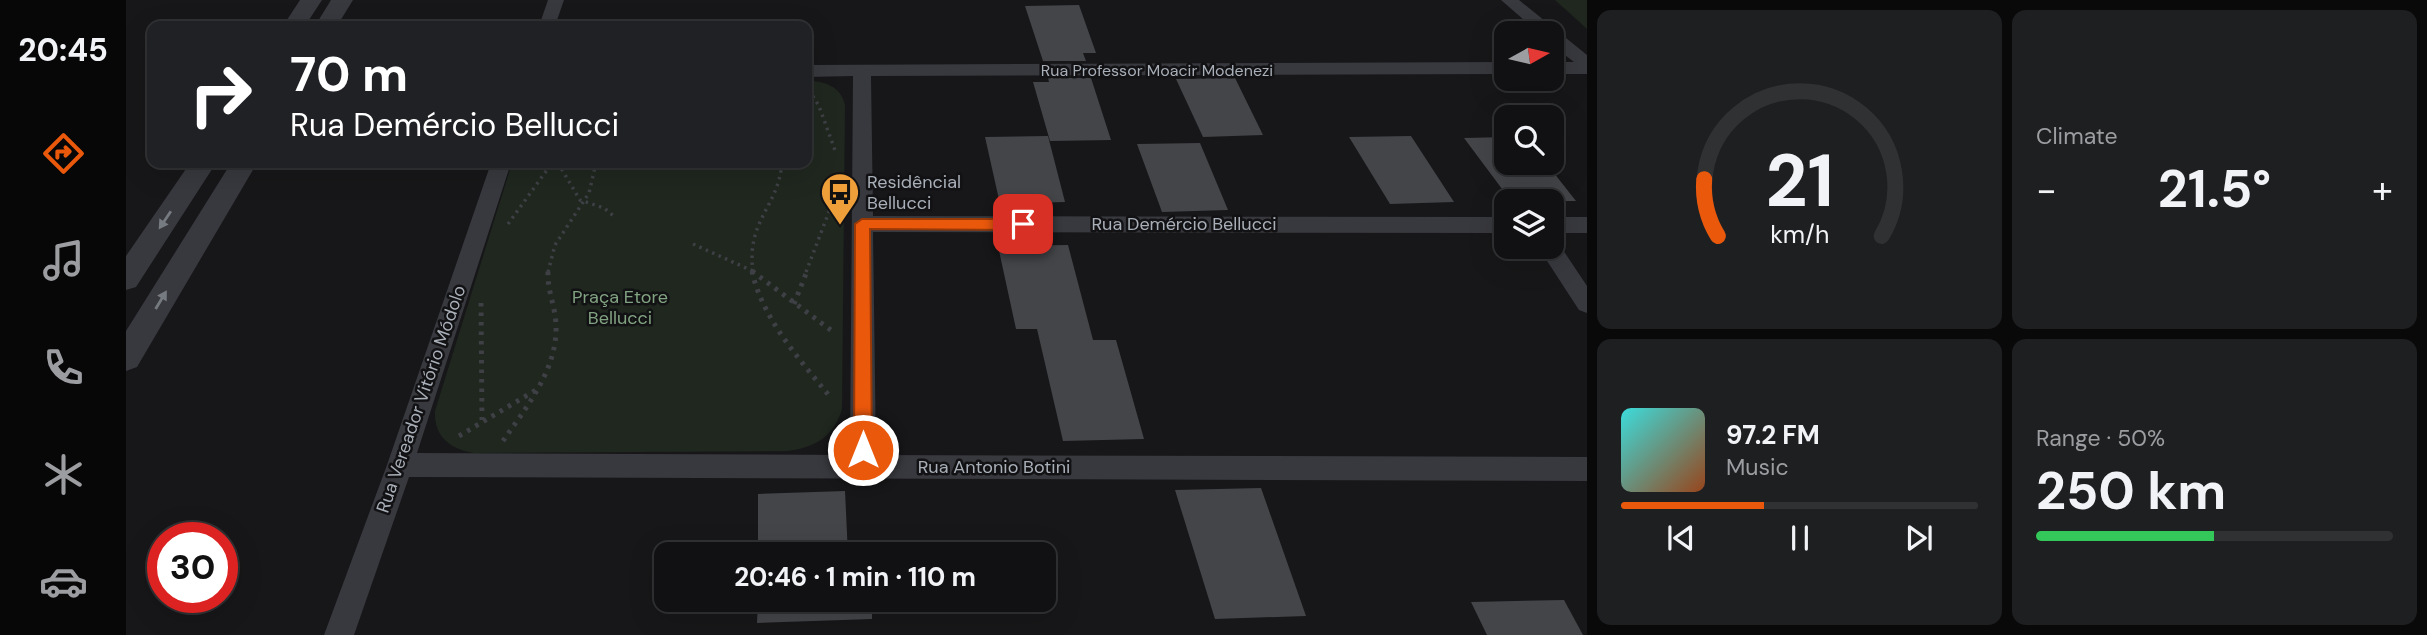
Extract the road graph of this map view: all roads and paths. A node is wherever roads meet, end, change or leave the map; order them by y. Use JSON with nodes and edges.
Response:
{"nodes":[{"id":1,"x":311,"y":0,"type":"edge"},
{"id":2,"x":342,"y":0,"type":"edge"},
{"id":3,"x":556,"y":0,"type":"edge"},
{"id":4,"x":1509,"y":0,"type":"edge"},
{"id":5,"x":297,"y":21,"type":"edge"},
{"id":6,"x":329,"y":21,"type":"edge"},
{"id":7,"x":549,"y":21,"type":"edge"},
{"id":8,"x":1535,"y":21,"type":"edge"},
{"id":9,"x":1564,"y":46,"type":"edge"},
{"id":10,"x":1587,"y":66,"type":"edge"},
{"id":11,"x":1564,"y":67,"type":"edge"},
{"id":12,"x":1494,"y":68,"type":"edge"},
{"id":13,"x":812,"y":71,"type":"edge"},
{"id":14,"x":862,"y":71,"type":"junction"},
{"id":15,"x":812,"y":94,"type":"edge"},
{"id":16,"x":835,"y":152,"type":"dead end"},
{"id":17,"x":200,"y":168,"type":"edge"},
{"id":18,"x":241,"y":168,"type":"edge"},
{"id":19,"x":499,"y":168,"type":"edge"},
{"id":20,"x":548,"y":168,"type":"edge"},
{"id":21,"x":561,"y":168,"type":"edge"},
{"id":22,"x":596,"y":168,"type":"edge"},
{"id":23,"x":781,"y":168,"type":"edge"},
{"id":24,"x":835,"y":196,"type":"dead end"},
{"id":25,"x":586,"y":204,"type":"junction"},
{"id":26,"x":615,"y":217,"type":"dead end"},
{"id":27,"x":862,"y":224,"type":"junction"},
{"id":28,"x":1494,"y":225,"type":"edge"},
{"id":29,"x":1564,"y":225,"type":"edge"},
{"id":30,"x":1587,"y":225,"type":"edge"},
{"id":31,"x":500,"y":232,"type":"dead end"},
{"id":32,"x":693,"y":244,"type":"dead end"},
{"id":33,"x":1557,"y":259,"type":"edge"},
{"id":34,"x":749,"y":268,"type":"junction"},
{"id":35,"x":126,"y":279,"type":"edge"},
{"id":36,"x":481,"y":295,"type":"dead end"},
{"id":37,"x":794,"y":304,"type":"junction"},
{"id":38,"x":1587,"y":304,"type":"edge"},
{"id":39,"x":832,"y":331,"type":"dead end"},
{"id":40,"x":126,"y":358,"type":"edge"},
{"id":41,"x":537,"y":390,"type":"junction"},
{"id":42,"x":831,"y":398,"type":"dead end"},
{"id":43,"x":482,"y":420,"type":"junction"},
{"id":44,"x":459,"y":436,"type":"dead end"},
{"id":45,"x":503,"y":442,"type":"dead end"},
{"id":46,"x":400,"y":465,"type":"junction"},
{"id":47,"x":863,"y":466,"type":"junction"},
{"id":48,"x":1587,"y":470,"type":"edge"},
{"id":49,"x":339,"y":635,"type":"edge"}],
"edges":[{"from":1,"to":5,"type":"street"},
{"from":2,"to":6,"type":"street"},
{"from":3,"to":7,"type":"street"},
{"from":4,"to":8,"type":"street"},
{"from":9,"to":10,"type":"street"},
{"from":10,"to":11,"type":"street"},
{"from":12,"to":14,"type":"street","name":"Rua Professor Moacir Modenezi"},
{"from":13,"to":14,"type":"street","name":"Rua Professor Moacir Modenezi"},
{"from":14,"to":27,"type":"street"},
{"from":15,"to":16,"type":"path"},
{"from":17,"to":35,"type":"street","one_way":true},
{"from":40,"to":18,"type":"street","one_way":true},
{"from":19,"to":46,"type":"street","name":"Rua Vereador Vitório Módolo"},
{"from":20,"to":31,"type":"path"},
{"from":21,"to":25,"type":"path"},
{"from":22,"to":25,"type":"path"},
{"from":23,"to":34,"type":"path"},
{"from":24,"to":37,"type":"path"},
{"from":25,"to":26,"type":"path"},
{"from":25,"to":41,"type":"path"},
{"from":27,"to":28,"type":"street","name":"Rua Demércio Bellucci"},
{"from":27,"to":47,"type":"street"},
{"from":29,"to":30,"type":"street"},
{"from":32,"to":34,"type":"path"},
{"from":33,"to":38,"type":"street"},
{"from":34,"to":37,"type":"path"},
{"from":34,"to":42,"type":"path"},
{"from":36,"to":43,"type":"path"},
{"from":37,"to":39,"type":"path"},
{"from":41,"to":43,"type":"path"},
{"from":41,"to":45,"type":"path"},
{"from":43,"to":44,"type":"path"},
{"from":46,"to":47,"type":"street","name":"Rua Antonio Botini"},
{"from":46,"to":49,"type":"street","name":"Rua Vereador Vitório Módolo"},
{"from":47,"to":48,"type":"street","name":"Rua Antonio Botini"}]}
